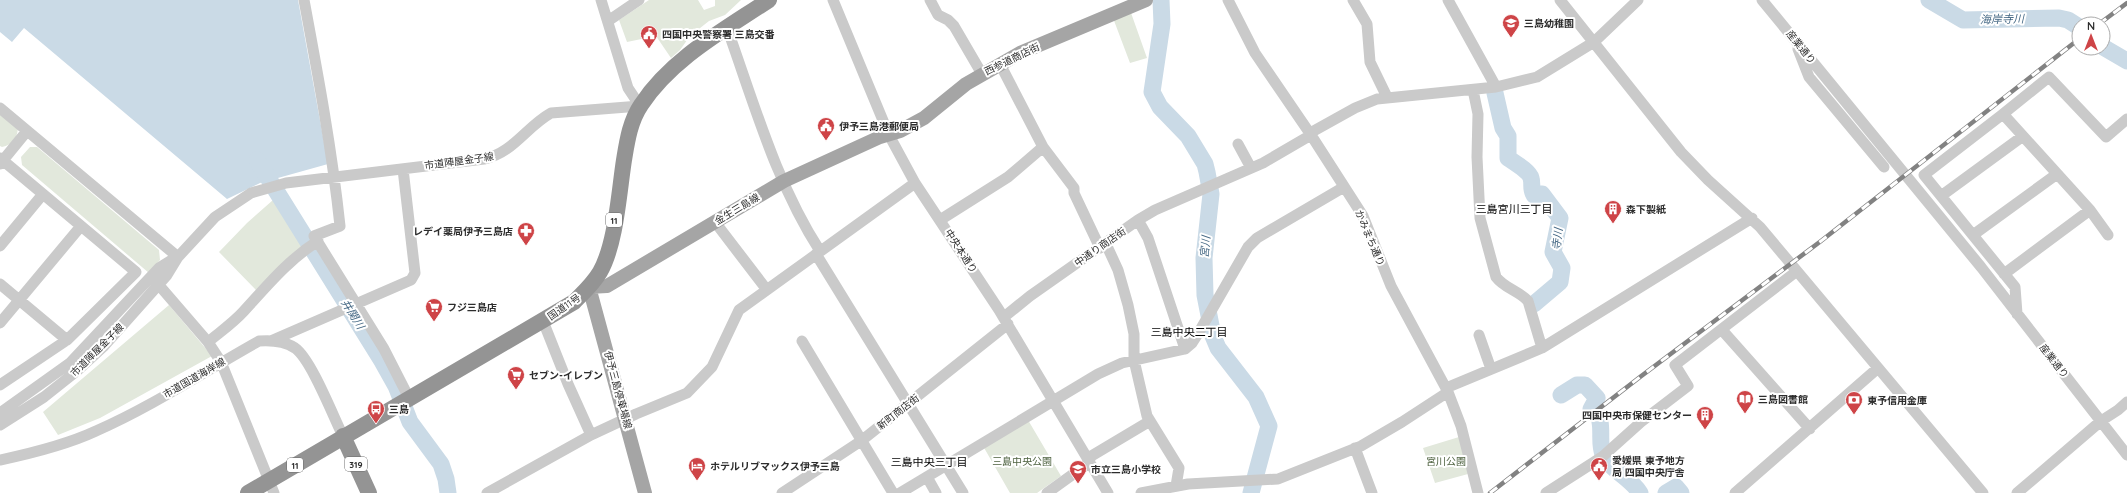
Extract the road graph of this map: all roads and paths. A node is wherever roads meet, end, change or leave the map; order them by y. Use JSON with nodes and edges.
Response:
{"nodes":[{"id":1,"x":304,"y":0,"type":"edge"},
{"id":2,"x":601,"y":0,"type":"edge"},
{"id":3,"x":639,"y":0,"type":"edge"},
{"id":4,"x":769,"y":0,"type":"edge"},
{"id":5,"x":833,"y":0,"type":"edge"},
{"id":6,"x":930,"y":0,"type":"edge"},
{"id":7,"x":1146,"y":0,"type":"edge"},
{"id":8,"x":1228,"y":0,"type":"edge"},
{"id":9,"x":1353,"y":0,"type":"edge"},
{"id":10,"x":1448,"y":0,"type":"edge"},
{"id":11,"x":1560,"y":0,"type":"edge"},
{"id":12,"x":1638,"y":0,"type":"edge"},
{"id":13,"x":1762,"y":0,"type":"edge"},
{"id":14,"x":608,"y":21,"type":"junction"},
{"id":15,"x":727,"y":28,"type":"junction"},
{"id":16,"x":1793,"y":38,"type":"junction"},
{"id":17,"x":1594,"y":42,"type":"junction"},
{"id":18,"x":1000,"y":64,"type":"junction"},
{"id":19,"x":982,"y":74,"type":"junction"},
{"id":20,"x":1496,"y":87,"type":"junction"},
{"id":21,"x":1473,"y":90,"type":"junction"},
{"id":22,"x":1387,"y":97,"type":"junction"},
{"id":23,"x":640,"y":106,"type":"junction"},
{"id":24,"x":0,"y":108,"type":"edge"},
{"id":25,"x":2003,"y":114,"type":"junction"},
{"id":26,"x":2127,"y":119,"type":"edge"},
{"id":27,"x":27,"y":131,"type":"junction"},
{"id":28,"x":1311,"y":134,"type":"junction"},
{"id":29,"x":889,"y":135,"type":"junction"},
{"id":30,"x":2023,"y":136,"type":"junction"},
{"id":31,"x":1238,"y":144,"type":"dead end"},
{"id":32,"x":1043,"y":147,"type":"junction"},
{"id":33,"x":1,"y":161,"type":"edge"},
{"id":34,"x":1884,"y":167,"type":"dead end"},
{"id":35,"x":1251,"y":168,"type":"junction"},
{"id":36,"x":403,"y":169,"type":"junction"},
{"id":37,"x":2057,"y":174,"type":"junction"},
{"id":38,"x":335,"y":178,"type":"junction"},
{"id":39,"x":784,"y":181,"type":"junction"},
{"id":40,"x":915,"y":183,"type":"junction"},
{"id":41,"x":1344,"y":188,"type":"junction"},
{"id":42,"x":43,"y":194,"type":"junction"},
{"id":43,"x":1941,"y":196,"type":"junction"},
{"id":44,"x":2090,"y":210,"type":"junction"},
{"id":45,"x":1752,"y":218,"type":"junction"},
{"id":46,"x":940,"y":220,"type":"junction"},
{"id":47,"x":1138,"y":220,"type":"junction"},
{"id":48,"x":715,"y":222,"type":"junction"},
{"id":49,"x":81,"y":226,"type":"junction"},
{"id":50,"x":1973,"y":235,"type":"junction"},
{"id":51,"x":2108,"y":235,"type":"dead end"},
{"id":52,"x":318,"y":242,"type":"junction"},
{"id":53,"x":0,"y":246,"type":"edge"},
{"id":54,"x":1103,"y":246,"type":"junction"},
{"id":55,"x":818,"y":253,"type":"junction"},
{"id":56,"x":178,"y":257,"type":"junction"},
{"id":57,"x":1797,"y":271,"type":"junction"},
{"id":58,"x":2004,"y":274,"type":"junction"},
{"id":59,"x":0,"y":284,"type":"edge"},
{"id":60,"x":158,"y":284,"type":"junction"},
{"id":61,"x":589,"y":287,"type":"junction"},
{"id":62,"x":767,"y":290,"type":"junction"},
{"id":63,"x":19,"y":300,"type":"junction"},
{"id":64,"x":356,"y":304,"type":"junction"},
{"id":65,"x":2017,"y":314,"type":"junction"},
{"id":66,"x":1006,"y":321,"type":"junction"},
{"id":67,"x":543,"y":322,"type":"junction"},
{"id":68,"x":0,"y":323,"type":"edge"},
{"id":69,"x":1722,"y":330,"type":"junction"},
{"id":70,"x":1479,"y":335,"type":"dead end"},
{"id":71,"x":67,"y":340,"type":"junction"},
{"id":72,"x":273,"y":340,"type":"junction"},
{"id":73,"x":802,"y":341,"type":"dead end"},
{"id":74,"x":208,"y":342,"type":"junction"},
{"id":75,"x":1542,"y":348,"type":"junction"},
{"id":76,"x":1185,"y":349,"type":"junction"},
{"id":77,"x":1134,"y":360,"type":"junction"},
{"id":78,"x":221,"y":362,"type":"junction"},
{"id":79,"x":1491,"y":368,"type":"junction"},
{"id":80,"x":1878,"y":368,"type":"junction"},
{"id":81,"x":0,"y":385,"type":"edge"},
{"id":82,"x":1447,"y":390,"type":"junction"},
{"id":83,"x":1053,"y":399,"type":"junction"},
{"id":84,"x":402,"y":402,"type":"junction"},
{"id":85,"x":2127,"y":402,"type":"edge"},
{"id":86,"x":908,"y":404,"type":"junction"},
{"id":87,"x":626,"y":419,"type":"junction"},
{"id":88,"x":1,"y":420,"type":"edge"},
{"id":89,"x":1150,"y":421,"type":"junction"},
{"id":90,"x":2101,"y":421,"type":"junction"},
{"id":91,"x":1810,"y":429,"type":"junction"},
{"id":92,"x":592,"y":435,"type":"junction"},
{"id":93,"x":342,"y":436,"type":"junction"},
{"id":94,"x":861,"y":441,"type":"junction"},
{"id":95,"x":1355,"y":448,"type":"junction"},
{"id":96,"x":2127,"y":455,"type":"edge"},
{"id":97,"x":0,"y":460,"type":"edge"},
{"id":98,"x":1089,"y":460,"type":"junction"},
{"id":99,"x":946,"y":466,"type":"junction"},
{"id":100,"x":927,"y":477,"type":"junction"},
{"id":101,"x":1176,"y":486,"type":"junction"},
{"id":102,"x":271,"y":487,"type":"edge"},
{"id":103,"x":1559,"y":489,"type":"edge"},
{"id":104,"x":1157,"y":492,"type":"edge"},
{"id":105,"x":248,"y":493,"type":"edge"},
{"id":106,"x":369,"y":493,"type":"edge"},
{"id":107,"x":487,"y":493,"type":"edge"},
{"id":108,"x":645,"y":493,"type":"edge"},
{"id":109,"x":782,"y":493,"type":"edge"},
{"id":110,"x":893,"y":493,"type":"edge"},
{"id":111,"x":900,"y":493,"type":"edge"},
{"id":112,"x":936,"y":493,"type":"edge"},
{"id":113,"x":963,"y":493,"type":"edge"},
{"id":114,"x":1047,"y":493,"type":"edge"},
{"id":115,"x":1108,"y":493,"type":"edge"},
{"id":116,"x":1141,"y":493,"type":"edge"},
{"id":117,"x":1372,"y":493,"type":"edge"},
{"id":118,"x":1478,"y":493,"type":"edge"},
{"id":119,"x":1546,"y":493,"type":"edge"},
{"id":120,"x":1736,"y":493,"type":"edge"},
{"id":121,"x":1983,"y":493,"type":"edge"},
{"id":122,"x":2018,"y":493,"type":"edge"}],
"edges":[{"from":1,"to":38,"type":"street"},
{"from":2,"to":14,"type":"street"},
{"from":3,"to":14,"type":"street"},
{"from":4,"to":15,"type":"highway","name":"国道11号","number":"11"},
{"from":5,"to":29,"type":"street","name":"中央本通り"},
{"from":6,"to":19,"type":"street"},
{"from":7,"to":18,"type":"main road","name":"西参道商店街"},
{"from":8,"to":28,"type":"street","name":"かみまち通り"},
{"from":9,"to":22,"type":"street"},
{"from":10,"to":20,"type":"street"},
{"from":11,"to":17,"type":"street"},
{"from":12,"to":17,"type":"street","name":"中通り商店街"},
{"from":13,"to":16,"type":"street","name":"産業通り"},
{"from":14,"to":23,"type":"street"},
{"from":15,"to":23,"type":"highway","name":"国道11号","number":"11"},
{"from":15,"to":39,"type":"street"},
{"from":16,"to":34,"type":"street"},
{"from":16,"to":65,"type":"street","name":"産業通り"},
{"from":17,"to":20,"type":"street","name":"中通り商店街"},
{"from":17,"to":45,"type":"street"},
{"from":18,"to":19,"type":"main road","name":"西参道商店街"},
{"from":18,"to":32,"type":"street"},
{"from":19,"to":29,"type":"main road","name":"西参道商店街"},
{"from":20,"to":21,"type":"street","name":"中通り商店街"},
{"from":21,"to":22,"type":"street","name":"中通り商店街"},
{"from":21,"to":75,"type":"street"},
{"from":22,"to":28,"type":"street","name":"中通り商店街"},
{"from":23,"to":36,"type":"street","name":"市道陣屋金子線"},
{"from":23,"to":61,"type":"highway","name":"国道11号","number":"11"},
{"from":24,"to":27,"type":"street"},
{"from":25,"to":26,"type":"street"},
{"from":25,"to":30,"type":"street"},
{"from":25,"to":43,"type":"street"},
{"from":27,"to":33,"type":"street"},
{"from":27,"to":56,"type":"street"},
{"from":28,"to":35,"type":"street","name":"中通り商店街"},
{"from":28,"to":41,"type":"street","name":"かみまち通り"},
{"from":29,"to":39,"type":"main road","name":"金生三島線"},
{"from":29,"to":40,"type":"street","name":"中央本通り"},
{"from":30,"to":37,"type":"street"},
{"from":30,"to":43,"type":"street"},
{"from":31,"to":35,"type":"street"},
{"from":32,"to":46,"type":"street"},
{"from":32,"to":54,"type":"street"},
{"from":33,"to":42,"type":"street"},
{"from":35,"to":47,"type":"street","name":"中通り商店街"},
{"from":36,"to":38,"type":"street","name":"市道陣屋金子線"},
{"from":36,"to":64,"type":"street","name":"市道国道海岸線"},
{"from":37,"to":44,"type":"street"},
{"from":37,"to":50,"type":"street"},
{"from":38,"to":52,"type":"street"},
{"from":38,"to":56,"type":"street","name":"市道陣屋金子線"},
{"from":39,"to":48,"type":"main road","name":"金生三島線"},
{"from":39,"to":55,"type":"street"},
{"from":40,"to":46,"type":"street","name":"中央本通り"},
{"from":40,"to":55,"type":"street"},
{"from":41,"to":76,"type":"street"},
{"from":41,"to":82,"type":"street","name":"かみまち通り"},
{"from":42,"to":49,"type":"street"},
{"from":42,"to":53,"type":"street"},
{"from":43,"to":50,"type":"street"},
{"from":44,"to":51,"type":"street"},
{"from":44,"to":58,"type":"street"},
{"from":45,"to":57,"type":"street"},
{"from":45,"to":75,"type":"street"},
{"from":46,"to":66,"type":"street","name":"中央本通り"},
{"from":47,"to":54,"type":"street","name":"中通り商店街"},
{"from":47,"to":76,"type":"street"},
{"from":48,"to":61,"type":"main road","name":"金生三島線"},
{"from":48,"to":62,"type":"street"},
{"from":49,"to":63,"type":"street"},
{"from":49,"to":71,"type":"street"},
{"from":50,"to":58,"type":"street"},
{"from":52,"to":64,"type":"street"},
{"from":52,"to":74,"type":"street"},
{"from":54,"to":66,"type":"street","name":"中通り商店街"},
{"from":54,"to":77,"type":"street"},
{"from":55,"to":62,"type":"street"},
{"from":55,"to":86,"type":"street"},
{"from":56,"to":60,"type":"street","name":"市道陣屋金子線"},
{"from":56,"to":88,"type":"street","name":"市道陣屋金子線"},
{"from":57,"to":69,"type":"street"},
{"from":57,"to":80,"type":"street"},
{"from":58,"to":65,"type":"street"},
{"from":59,"to":63,"type":"street"},
{"from":60,"to":74,"type":"street"},
{"from":60,"to":88,"type":"street","name":"市道陣屋金子線"},
{"from":61,"to":67,"type":"highway","name":"国道11号","number":"11"},
{"from":61,"to":87,"type":"main road","name":"伊予三島停車場線"},
{"from":62,"to":87,"type":"street"},
{"from":63,"to":68,"type":"street"},
{"from":63,"to":71,"type":"street"},
{"from":64,"to":72,"type":"street","name":"市道国道海岸線"},
{"from":64,"to":84,"type":"street"},
{"from":65,"to":90,"type":"street","name":"産業通り"},
{"from":66,"to":83,"type":"street","name":"中央本通り"},
{"from":66,"to":86,"type":"street","name":"新町商店街"},
{"from":67,"to":84,"type":"highway","name":"国道11号","number":"11"},
{"from":67,"to":92,"type":"street"},
{"from":69,"to":91,"type":"street"},
{"from":69,"to":103,"type":"street"},
{"from":70,"to":79,"type":"street"},
{"from":71,"to":81,"type":"street"},
{"from":72,"to":78,"type":"street","name":"市道国道海岸線"},
{"from":72,"to":93,"type":"street"},
{"from":73,"to":94,"type":"street"},
{"from":74,"to":78,"type":"street"},
{"from":75,"to":79,"type":"street"},
{"from":76,"to":77,"type":"street"},
{"from":77,"to":83,"type":"street"},
{"from":77,"to":89,"type":"street"},
{"from":78,"to":97,"type":"street","name":"市道国道海岸線"},
{"from":78,"to":102,"type":"street"},
{"from":79,"to":82,"type":"street"},
{"from":80,"to":91,"type":"street"},
{"from":80,"to":121,"type":"street"},
{"from":82,"to":95,"type":"street"},
{"from":82,"to":118,"type":"street","name":"かみまち通り"},
{"from":83,"to":98,"type":"street","name":"中央本通り"},
{"from":83,"to":99,"type":"street"},
{"from":84,"to":93,"type":"highway","name":"国道11号","number":"11"},
{"from":85,"to":90,"type":"street"},
{"from":86,"to":94,"type":"street","name":"新町商店街"},
{"from":86,"to":99,"type":"street"},
{"from":87,"to":92,"type":"street"},
{"from":87,"to":108,"type":"main road","name":"伊予三島停車場線"},
{"from":89,"to":98,"type":"street"},
{"from":89,"to":101,"type":"street"},
{"from":90,"to":96,"type":"street","name":"産業通り"},
{"from":90,"to":122,"type":"street"},
{"from":91,"to":120,"type":"street"},
{"from":92,"to":107,"type":"street"},
{"from":93,"to":102,"type":"highway","name":"国道11号","number":"11"},
{"from":93,"to":106,"type":"highway","number":"319"},
{"from":94,"to":109,"type":"street","name":"新町商店街"},
{"from":94,"to":110,"type":"street"},
{"from":95,"to":101,"type":"street"},
{"from":95,"to":117,"type":"street"},
{"from":98,"to":114,"type":"street"},
{"from":98,"to":115,"type":"street","name":"中央本通り"},
{"from":99,"to":100,"type":"street"},
{"from":99,"to":113,"type":"street"},
{"from":100,"to":111,"type":"street"},
{"from":100,"to":112,"type":"street"},
{"from":101,"to":104,"type":"street"},
{"from":102,"to":105,"type":"highway","name":"国道11号","number":"11"},
{"from":103,"to":119,"type":"street"},
{"from":104,"to":116,"type":"street"}]}
